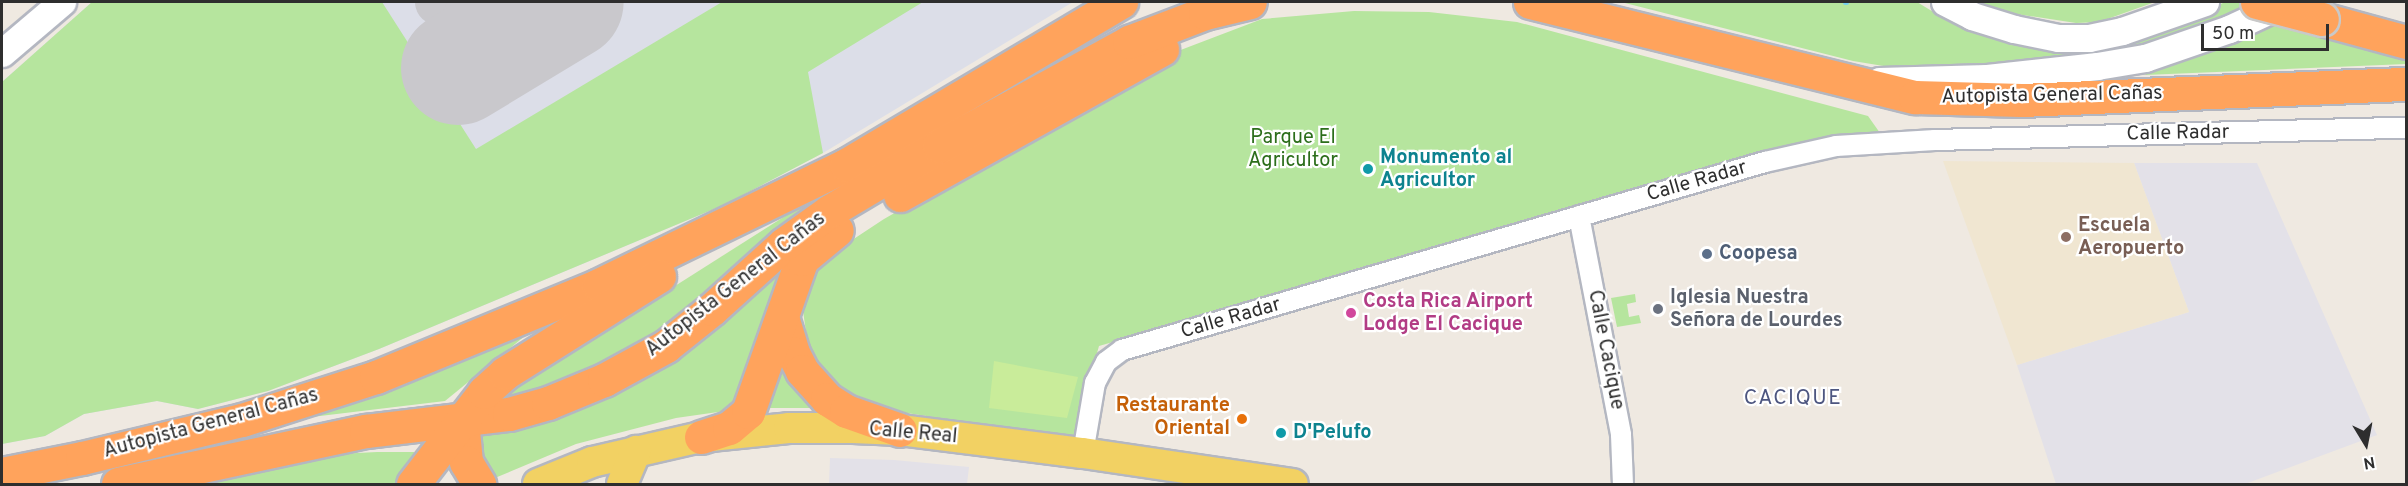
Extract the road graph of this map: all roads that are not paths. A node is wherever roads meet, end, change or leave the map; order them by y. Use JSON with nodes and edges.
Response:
{"nodes":[{"id":1,"x":62,"y":2,"type":"edge"},
{"id":2,"x":1248,"y":2,"type":"edge"},
{"id":3,"x":1530,"y":2,"type":"edge"},
{"id":4,"x":1945,"y":2,"type":"edge"},
{"id":5,"x":2205,"y":2,"type":"edge"},
{"id":6,"x":2257,"y":2,"type":"edge"},
{"id":7,"x":2287,"y":2,"type":"edge"},
{"id":8,"x":1118,"y":4,"type":"edge"},
{"id":9,"x":2322,"y":19,"type":"junction"},
{"id":10,"x":2406,"y":24,"type":"edge"},
{"id":11,"x":2406,"y":42,"type":"edge"},
{"id":12,"x":2,"y":53,"type":"edge"},
{"id":13,"x":1847,"y":82,"type":"junction"},
{"id":14,"x":2406,"y":84,"type":"edge"},
{"id":15,"x":2406,"y":128,"type":"edge"},
{"id":16,"x":798,"y":190,"type":"junction"},
{"id":17,"x":1579,"y":216,"type":"junction"},
{"id":18,"x":783,"y":320,"type":"junction"},
{"id":19,"x":462,"y":420,"type":"junction"},
{"id":20,"x":900,"y":430,"type":"junction"},
{"id":21,"x":701,"y":438,"type":"junction"},
{"id":22,"x":636,"y":451,"type":"junction"},
{"id":23,"x":1083,"y":453,"type":"junction"},
{"id":24,"x":2,"y":474,"type":"edge"},
{"id":25,"x":118,"y":484,"type":"edge"},
{"id":26,"x":413,"y":484,"type":"edge"},
{"id":27,"x":479,"y":484,"type":"edge"},
{"id":28,"x":538,"y":484,"type":"edge"},
{"id":29,"x":622,"y":484,"type":"edge"},
{"id":30,"x":1293,"y":484,"type":"edge"},
{"id":31,"x":1623,"y":484,"type":"edge"}],
"edges":[{"from":1,"to":12,"type":"street"},
{"from":2,"to":18,"type":"highway"},
{"from":2,"to":19,"type":"highway","name":"Autopista General Cañas"},
{"from":3,"to":13,"type":"highway","name":"Autopista General Cañas"},
{"from":4,"to":5,"type":"street"},
{"from":6,"to":9,"type":"highway","bridge":true},
{"from":7,"to":13,"type":"street"},
{"from":8,"to":16,"type":"highway","name":"Autopista General Cañas"},
{"from":9,"to":10,"type":"highway"},
{"from":9,"to":11,"type":"highway"},
{"from":13,"to":14,"type":"highway","name":"Autopista General Cañas"},
{"from":15,"to":17,"type":"street","name":"Calle Radar"},
{"from":16,"to":19,"type":"highway"},
{"from":16,"to":24,"type":"highway","name":"Autopista General Cañas"},
{"from":17,"to":23,"type":"street","name":"Calle Radar"},
{"from":17,"to":31,"type":"street","name":"Calle Cacique"},
{"from":18,"to":20,"type":"highway"},
{"from":18,"to":21,"type":"highway"},
{"from":19,"to":25,"type":"highway","name":"Autopista General Cañas"},
{"from":19,"to":26,"type":"highway"},
{"from":19,"to":27,"type":"highway"},
{"from":20,"to":21,"type":"main road","name":"Calle Real"},
{"from":20,"to":23,"type":"main road","name":"Calle Real"},
{"from":21,"to":22,"type":"main road","name":"Calle Real"},
{"from":22,"to":28,"type":"main road","name":"Calle Real"},
{"from":22,"to":29,"type":"main road"},
{"from":23,"to":30,"type":"main road","name":"Calle Real"}]}
